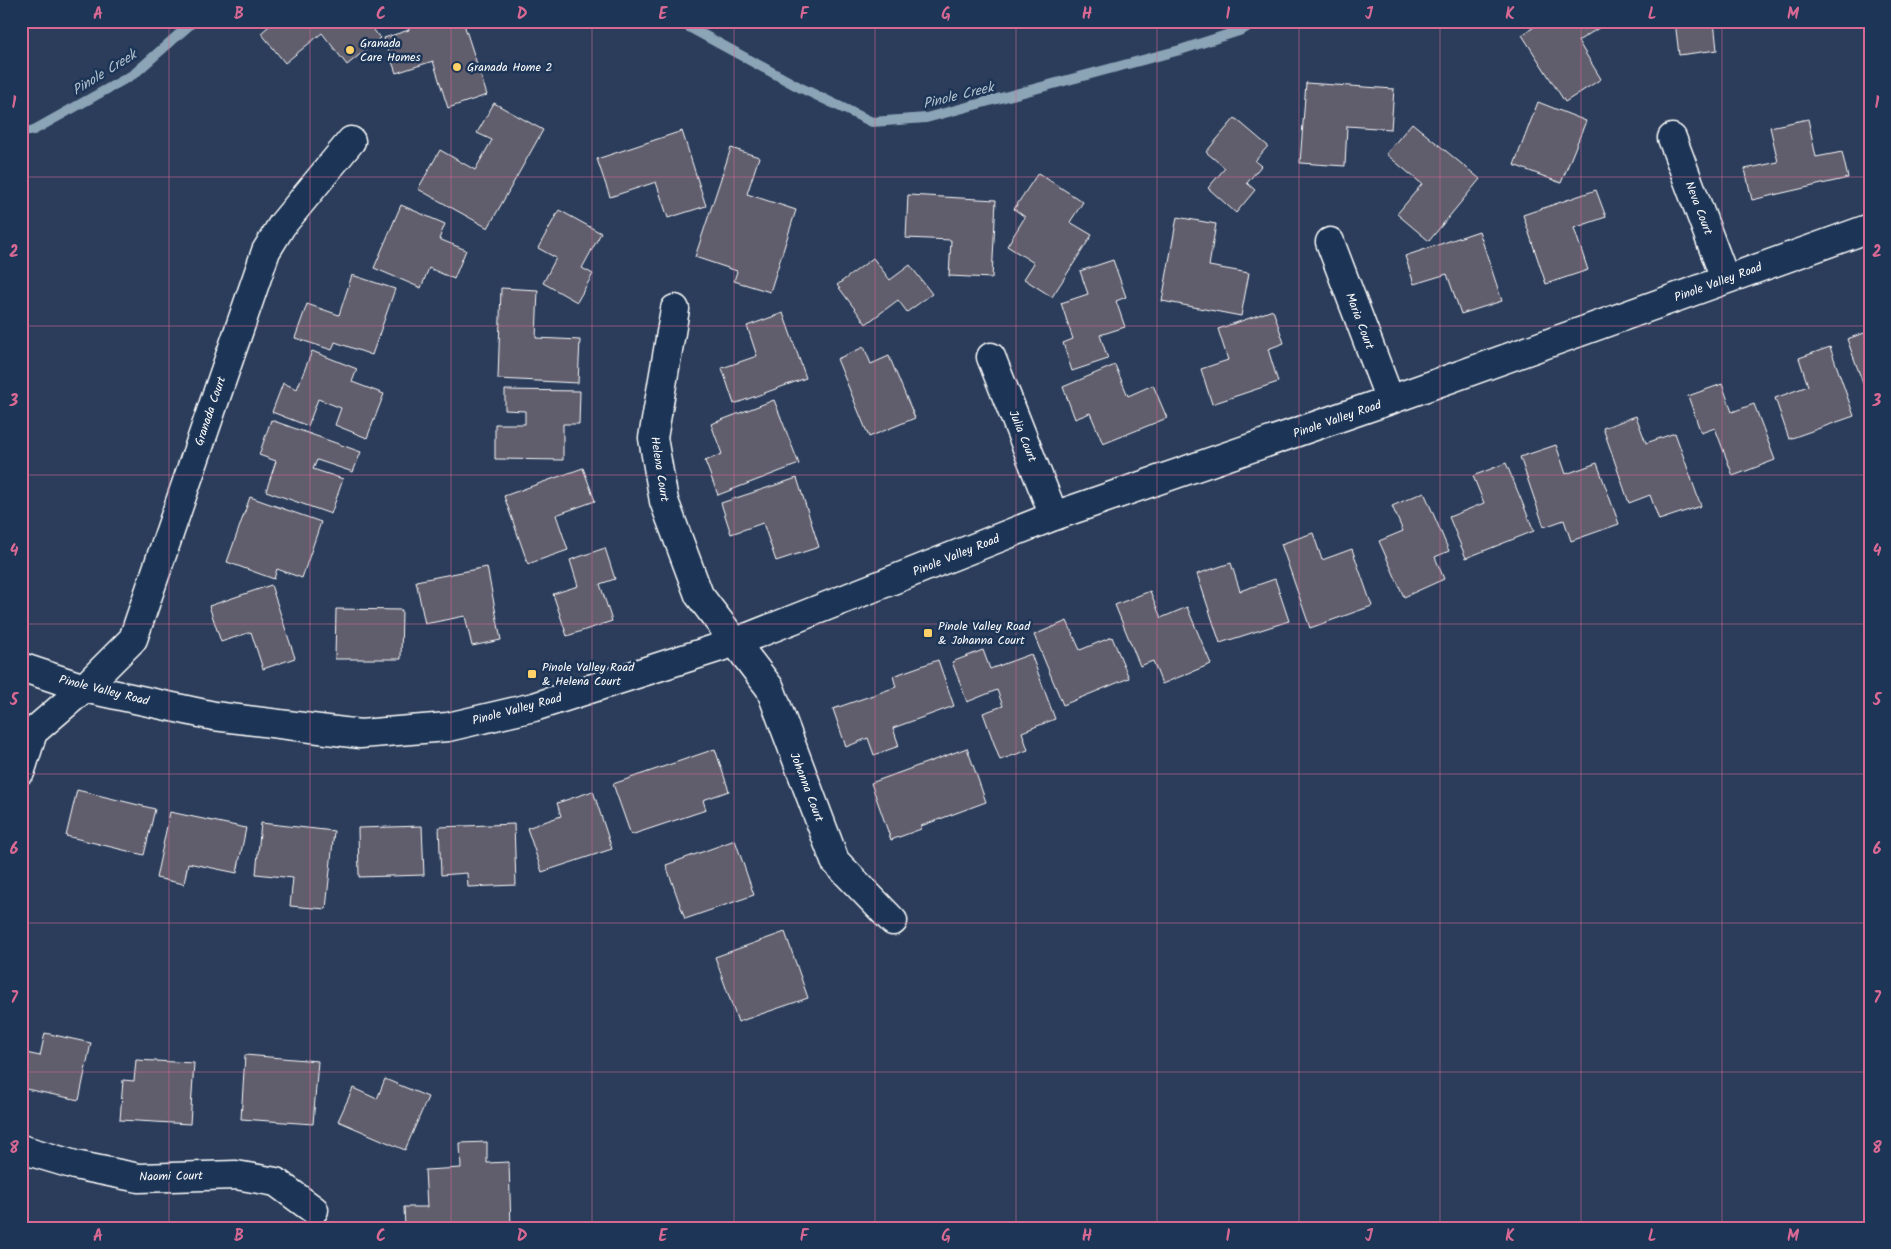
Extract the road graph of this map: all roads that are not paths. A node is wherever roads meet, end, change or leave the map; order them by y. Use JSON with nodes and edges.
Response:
{"nodes":[{"id":1,"x":1672,"y":138,"type":"dead end"},
{"id":2,"x":351,"y":141,"type":"dead end"},
{"id":3,"x":1870,"y":228,"type":"edge"},
{"id":4,"x":1330,"y":242,"type":"dead end"},
{"id":5,"x":1725,"y":279,"type":"junction"},
{"id":6,"x":676,"y":309,"type":"dead end"},
{"id":7,"x":991,"y":357,"type":"dead end"},
{"id":8,"x":1390,"y":400,"type":"junction"},
{"id":9,"x":1054,"y":516,"type":"junction"},
{"id":10,"x":736,"y":642,"type":"junction"},
{"id":11,"x":21,"y":667,"type":"edge"},
{"id":12,"x":84,"y":688,"type":"junction"},
{"id":13,"x":21,"y":770,"type":"edge"},
{"id":14,"x":894,"y":921,"type":"dead end"},
{"id":15,"x":21,"y":1149,"type":"edge"},
{"id":16,"x":314,"y":1210,"type":"dead end"}],
"edges":[{"from":1,"to":5,"type":"street","name":"Neva Court"},
{"from":2,"to":12,"type":"street","name":"Granada Court"},
{"from":3,"to":5,"type":"street","name":"Pinole Valley Road"},
{"from":4,"to":8,"type":"street","name":"Maria Court"},
{"from":5,"to":8,"type":"street","name":"Pinole Valley Road"},
{"from":6,"to":10,"type":"street","name":"Helena Court"},
{"from":7,"to":9,"type":"street","name":"Julia Court"},
{"from":8,"to":9,"type":"street","name":"Pinole Valley Road"},
{"from":9,"to":10,"type":"street","name":"Pinole Valley Road"},
{"from":10,"to":12,"type":"street","name":"Pinole Valley Road"},
{"from":10,"to":14,"type":"street","name":"Johanna Court"},
{"from":11,"to":12,"type":"street","name":"Pinole Valley Road"},
{"from":12,"to":13,"type":"street","name":"Granada Court"},
{"from":15,"to":16,"type":"street","name":"Naomi Court"}]}
